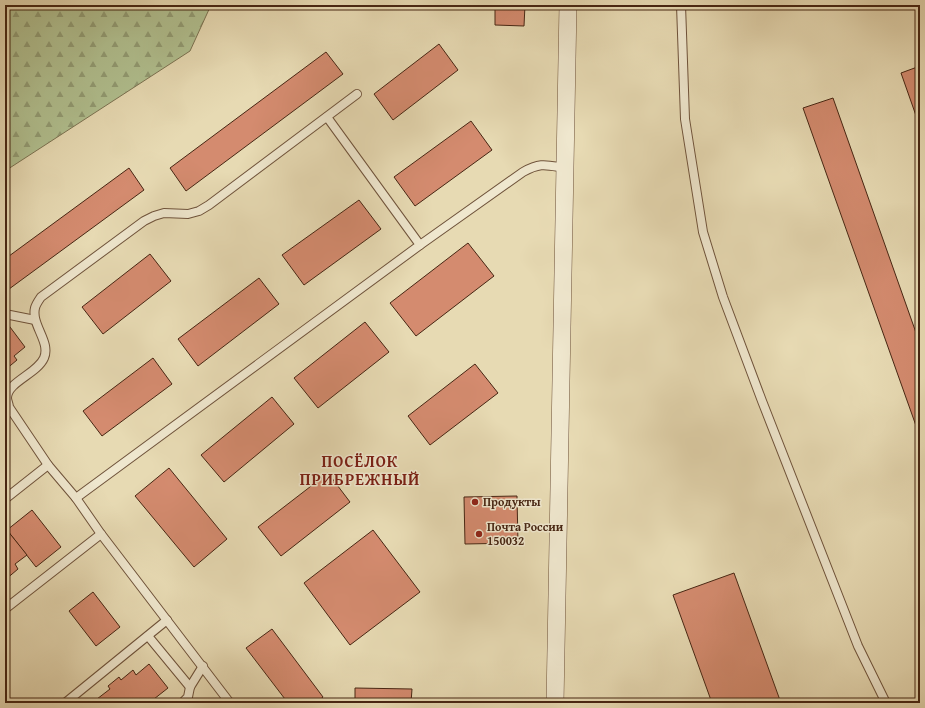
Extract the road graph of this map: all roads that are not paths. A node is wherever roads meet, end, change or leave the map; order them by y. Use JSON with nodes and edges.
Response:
{"nodes":[{"id":1,"x":568,"y":5,"type":"edge"},
{"id":2,"x":681,"y":5,"type":"edge"},
{"id":3,"x":357,"y":94,"type":"dead end"},
{"id":4,"x":327,"y":117,"type":"junction"},
{"id":5,"x":565,"y":168,"type":"junction"},
{"id":6,"x":420,"y":245,"type":"junction"},
{"id":7,"x":5,"y":314,"type":"edge"},
{"id":8,"x":35,"y":320,"type":"junction"},
{"id":9,"x":48,"y":465,"type":"junction"},
{"id":10,"x":76,"y":498,"type":"junction"},
{"id":11,"x":5,"y":499,"type":"edge"},
{"id":12,"x":101,"y":534,"type":"junction"},
{"id":13,"x":5,"y":609,"type":"edge"},
{"id":14,"x":168,"y":620,"type":"junction"},
{"id":15,"x":148,"y":636,"type":"junction"},
{"id":16,"x":203,"y":666,"type":"junction"},
{"id":17,"x":190,"y":687,"type":"junction"},
{"id":18,"x":65,"y":703,"type":"edge"},
{"id":19,"x":182,"y":703,"type":"edge"},
{"id":20,"x":230,"y":703,"type":"edge"},
{"id":21,"x":555,"y":703,"type":"edge"},
{"id":22,"x":886,"y":703,"type":"edge"}],
"edges":[{"from":1,"to":5,"type":"street"},
{"from":2,"to":22,"type":"lane"},
{"from":3,"to":4,"type":"lane"},
{"from":4,"to":6,"type":"lane"},
{"from":4,"to":8,"type":"lane"},
{"from":5,"to":6,"type":"lane"},
{"from":5,"to":21,"type":"street"},
{"from":6,"to":10,"type":"lane"},
{"from":7,"to":8,"type":"lane"},
{"from":8,"to":9,"type":"lane"},
{"from":9,"to":10,"type":"lane"},
{"from":9,"to":11,"type":"lane"},
{"from":10,"to":12,"type":"lane"},
{"from":12,"to":13,"type":"lane"},
{"from":12,"to":14,"type":"lane"},
{"from":14,"to":15,"type":"lane"},
{"from":14,"to":16,"type":"lane"},
{"from":15,"to":17,"type":"lane"},
{"from":15,"to":18,"type":"lane"},
{"from":16,"to":17,"type":"lane"},
{"from":16,"to":20,"type":"lane"},
{"from":17,"to":19,"type":"lane"}]}
